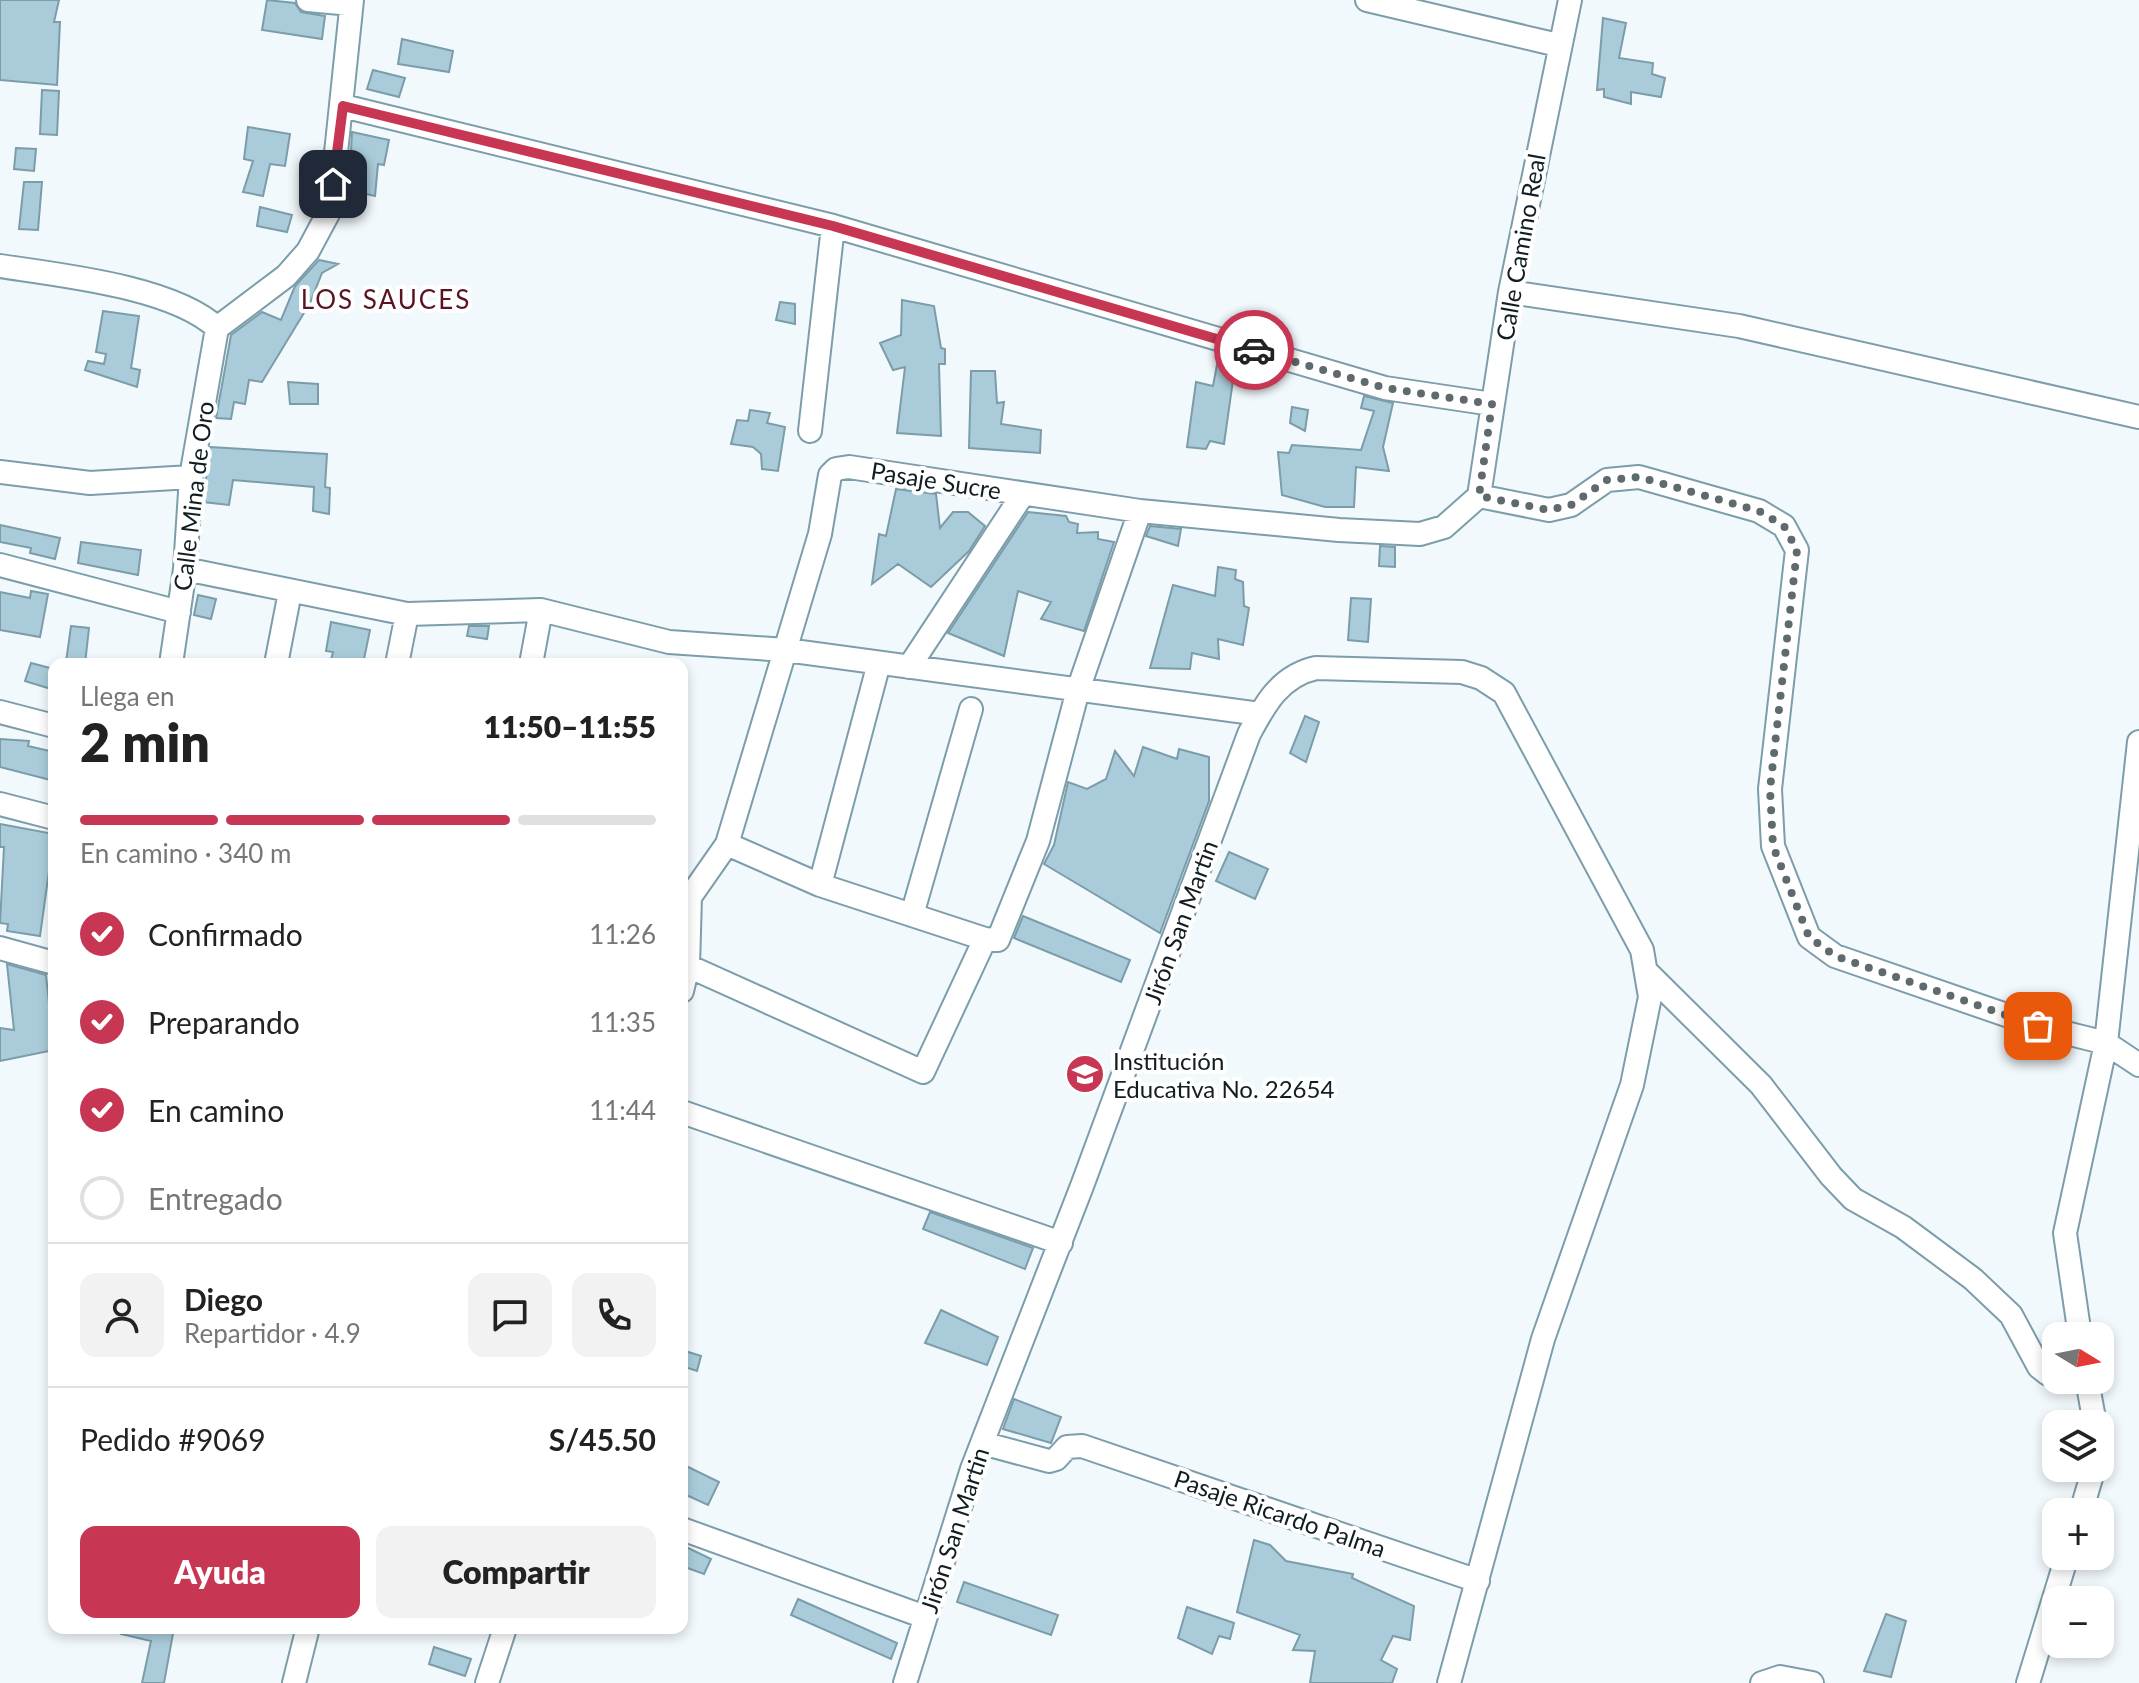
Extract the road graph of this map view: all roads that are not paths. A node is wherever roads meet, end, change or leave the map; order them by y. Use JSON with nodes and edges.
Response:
{"nodes":[{"id":1,"x":308,"y":0,"type":"edge"},
{"id":2,"x":1367,"y":0,"type":"edge"},
{"id":3,"x":1570,"y":0,"type":"edge"},
{"id":4,"x":352,"y":2,"type":"edge"},
{"id":5,"x":1558,"y":45,"type":"junction"},
{"id":6,"x":343,"y":106,"type":"junction"},
{"id":7,"x":833,"y":226,"type":"junction"},
{"id":8,"x":0,"y":266,"type":"edge"},
{"id":9,"x":1510,"y":292,"type":"junction"},
{"id":10,"x":217,"y":328,"type":"junction"},
{"id":11,"x":1492,"y":404,"type":"junction"},
{"id":12,"x":2139,"y":417,"type":"edge"},
{"id":13,"x":810,"y":431,"type":"dead end"},
{"id":14,"x":0,"y":472,"type":"edge"},
{"id":15,"x":191,"y":477,"type":"junction"},
{"id":16,"x":1023,"y":494,"type":"junction"},
{"id":17,"x":1479,"y":496,"type":"junction"},
{"id":18,"x":1140,"y":511,"type":"junction"},
{"id":19,"x":0,"y":565,"type":"edge"},
{"id":20,"x":185,"y":569,"type":"junction"},
{"id":21,"x":290,"y":592,"type":"junction"},
{"id":22,"x":541,"y":610,"type":"junction"},
{"id":23,"x":179,"y":612,"type":"junction"},
{"id":24,"x":407,"y":614,"type":"junction"},
{"id":25,"x":786,"y":650,"type":"junction"},
{"id":26,"x":666,"y":653,"type":"edge"},
{"id":27,"x":172,"y":658,"type":"edge"},
{"id":28,"x":277,"y":658,"type":"edge"},
{"id":29,"x":398,"y":658,"type":"edge"},
{"id":30,"x":532,"y":658,"type":"edge"},
{"id":31,"x":879,"y":663,"type":"junction"},
{"id":32,"x":909,"y":667,"type":"junction"},
{"id":33,"x":1078,"y":690,"type":"junction"},
{"id":34,"x":971,"y":709,"type":"dead end"},
{"id":35,"x":0,"y":712,"type":"edge"},
{"id":36,"x":1260,"y":714,"type":"junction"},
{"id":37,"x":48,"y":724,"type":"edge"},
{"id":38,"x":2139,"y":742,"type":"edge"},
{"id":39,"x":0,"y":804,"type":"edge"},
{"id":40,"x":48,"y":816,"type":"edge"},
{"id":41,"x":727,"y":844,"type":"junction"},
{"id":42,"x":820,"y":885,"type":"junction"},
{"id":43,"x":688,"y":893,"type":"edge"},
{"id":44,"x":912,"y":915,"type":"junction"},
{"id":45,"x":985,"y":939,"type":"junction"},
{"id":46,"x":0,"y":948,"type":"edge"},
{"id":47,"x":48,"y":961,"type":"edge"},
{"id":48,"x":688,"y":966,"type":"edge"},
{"id":49,"x":1649,"y":974,"type":"junction"},
{"id":50,"x":2106,"y":1043,"type":"junction"},
{"id":51,"x":2139,"y":1065,"type":"edge"},
{"id":52,"x":688,"y":1114,"type":"edge"},
{"id":53,"x":1061,"y":1243,"type":"junction"},
{"id":54,"x":2078,"y":1322,"type":"edge"},
{"id":55,"x":2042,"y":1369,"type":"edge"},
{"id":56,"x":982,"y":1443,"type":"junction"},
{"id":57,"x":688,"y":1531,"type":"edge"},
{"id":58,"x":2063,"y":1570,"type":"edge"},
{"id":59,"x":1478,"y":1581,"type":"junction"},
{"id":60,"x":925,"y":1617,"type":"junction"},
{"id":61,"x":306,"y":1634,"type":"edge"},
{"id":62,"x":503,"y":1634,"type":"edge"},
{"id":63,"x":294,"y":1683,"type":"edge"},
{"id":64,"x":487,"y":1683,"type":"edge"},
{"id":65,"x":905,"y":1683,"type":"edge"},
{"id":66,"x":1449,"y":1683,"type":"edge"},
{"id":67,"x":1762,"y":1683,"type":"edge"},
{"id":68,"x":1812,"y":1683,"type":"edge"},
{"id":69,"x":2028,"y":1683,"type":"edge"}],
"edges":[{"from":1,"to":4,"type":"street"},
{"from":2,"to":5,"type":"street"},
{"from":3,"to":5,"type":"street","name":"Calle Camino Real"},
{"from":4,"to":6,"type":"street"},
{"from":5,"to":9,"type":"street","name":"Calle Camino Real"},
{"from":6,"to":7,"type":"street"},
{"from":6,"to":10,"type":"street"},
{"from":7,"to":11,"type":"street"},
{"from":7,"to":13,"type":"street"},
{"from":8,"to":10,"type":"street"},
{"from":9,"to":11,"type":"street","name":"Calle Camino Real"},
{"from":9,"to":12,"type":"street"},
{"from":10,"to":15,"type":"street","name":"Calle Mina de Oro"},
{"from":11,"to":17,"type":"street","name":"Calle Camino Real"},
{"from":14,"to":15,"type":"street"},
{"from":15,"to":20,"type":"street","name":"Calle Mina de Oro"},
{"from":16,"to":18,"type":"street","name":"Pasaje Sucre"},
{"from":16,"to":25,"type":"street","name":"Pasaje Sucre"},
{"from":16,"to":32,"type":"street"},
{"from":17,"to":18,"type":"street","name":"Pasaje Sucre"},
{"from":17,"to":50,"type":"street"},
{"from":18,"to":33,"type":"street"},
{"from":19,"to":23,"type":"street"},
{"from":20,"to":21,"type":"street"},
{"from":20,"to":23,"type":"street","name":"Calle Mina de Oro"},
{"from":21,"to":24,"type":"street"},
{"from":21,"to":28,"type":"street"},
{"from":22,"to":24,"type":"street"},
{"from":22,"to":26,"type":"street"},
{"from":22,"to":30,"type":"street"},
{"from":23,"to":27,"type":"street","name":"Calle Mina de Oro"},
{"from":24,"to":29,"type":"street"},
{"from":25,"to":26,"type":"street"},
{"from":25,"to":31,"type":"street"},
{"from":25,"to":41,"type":"street","name":"Pasaje Sucre"},
{"from":31,"to":32,"type":"street"},
{"from":31,"to":42,"type":"street"},
{"from":32,"to":33,"type":"street"},
{"from":33,"to":36,"type":"street"},
{"from":33,"to":45,"type":"street"},
{"from":34,"to":44,"type":"street"},
{"from":35,"to":37,"type":"street"},
{"from":36,"to":49,"type":"street","name":"Jirón San Martin"},
{"from":36,"to":53,"type":"street","name":"Jirón San Martin"},
{"from":38,"to":50,"type":"street"},
{"from":39,"to":40,"type":"street"},
{"from":41,"to":42,"type":"street"},
{"from":41,"to":43,"type":"street","name":"Pasaje Sucre"},
{"from":42,"to":44,"type":"street"},
{"from":44,"to":45,"type":"street"},
{"from":45,"to":48,"type":"street"},
{"from":46,"to":47,"type":"street"},
{"from":49,"to":55,"type":"street"},
{"from":49,"to":59,"type":"street"},
{"from":50,"to":51,"type":"street"},
{"from":50,"to":54,"type":"street"},
{"from":52,"to":53,"type":"street"},
{"from":53,"to":56,"type":"street","name":"Jirón San Martin"},
{"from":56,"to":59,"type":"street","name":"Pasaje Ricardo Palma"},
{"from":56,"to":60,"type":"street","name":"Jirón San Martin"},
{"from":57,"to":60,"type":"street"},
{"from":58,"to":69,"type":"street"},
{"from":59,"to":66,"type":"street"},
{"from":60,"to":65,"type":"street","name":"Jirón San Martin"},
{"from":61,"to":63,"type":"street"},
{"from":62,"to":64,"type":"street"},
{"from":67,"to":68,"type":"street"}]}
